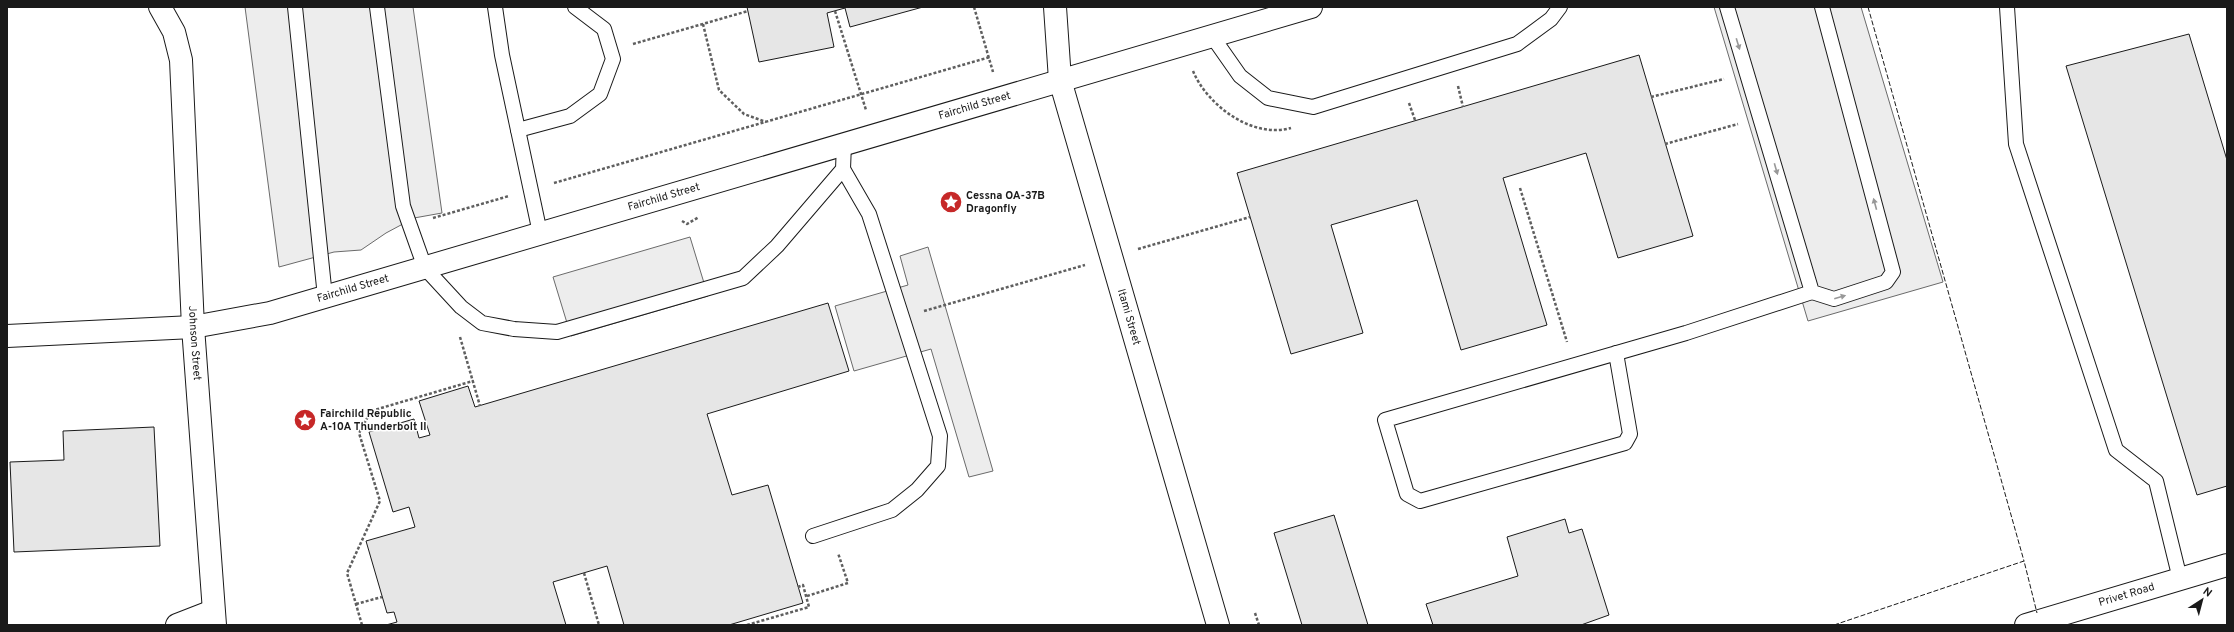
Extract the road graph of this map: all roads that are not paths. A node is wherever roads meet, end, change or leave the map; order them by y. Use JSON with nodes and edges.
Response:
{"nodes":[{"id":1,"x":160,"y":7,"type":"edge"},
{"id":2,"x":295,"y":7,"type":"edge"},
{"id":3,"x":377,"y":7,"type":"edge"},
{"id":4,"x":495,"y":7,"type":"edge"},
{"id":5,"x":575,"y":7,"type":"edge"},
{"id":6,"x":1055,"y":7,"type":"edge"},
{"id":7,"x":1311,"y":7,"type":"edge"},
{"id":8,"x":1560,"y":7,"type":"edge"},
{"id":9,"x":1727,"y":7,"type":"edge"},
{"id":10,"x":1822,"y":7,"type":"edge"},
{"id":11,"x":2007,"y":7,"type":"edge"},
{"id":12,"x":1212,"y":36,"type":"junction"},
{"id":13,"x":1060,"y":80,"type":"junction"},
{"id":14,"x":518,"y":130,"type":"junction"},
{"id":15,"x":844,"y":144,"type":"junction"},
{"id":16,"x":843,"y":169,"type":"junction"},
{"id":17,"x":540,"y":233,"type":"junction"},
{"id":18,"x":425,"y":268,"type":"junction"},
{"id":19,"x":1812,"y":292,"type":"junction"},
{"id":20,"x":325,"y":297,"type":"junction"},
{"id":21,"x":193,"y":327,"type":"junction"},
{"id":22,"x":7,"y":336,"type":"edge"},
{"id":23,"x":1616,"y":354,"type":"junction"},
{"id":24,"x":813,"y":536,"type":"dead end"},
{"id":25,"x":2227,"y":565,"type":"edge"},
{"id":26,"x":2180,"y":579,"type":"junction"},
{"id":27,"x":214,"y":618,"type":"edge"},
{"id":28,"x":176,"y":625,"type":"edge"},
{"id":29,"x":1218,"y":625,"type":"edge"},
{"id":30,"x":2026,"y":625,"type":"edge"}],
"edges":[{"from":1,"to":21,"type":"street","name":"Johnson Street"},
{"from":2,"to":20,"type":"lane"},
{"from":3,"to":18,"type":"lane"},
{"from":4,"to":14,"type":"lane"},
{"from":5,"to":14,"type":"lane"},
{"from":6,"to":13,"type":"street","name":"Itami Street"},
{"from":7,"to":12,"type":"street","name":"Fairchild Street"},
{"from":8,"to":12,"type":"lane"},
{"from":9,"to":19,"type":"lane","one_way":true},
{"from":19,"to":10,"type":"lane","one_way":true},
{"from":11,"to":26,"type":"lane"},
{"from":12,"to":13,"type":"street","name":"Fairchild Street"},
{"from":13,"to":15,"type":"street","name":"Fairchild Street"},
{"from":13,"to":29,"type":"street","name":"Itami Street"},
{"from":14,"to":17,"type":"lane"},
{"from":15,"to":16,"type":"lane"},
{"from":15,"to":17,"type":"street","name":"Fairchild Street"},
{"from":16,"to":18,"type":"lane"},
{"from":16,"to":24,"type":"lane"},
{"from":17,"to":18,"type":"street","name":"Fairchild Street"},
{"from":18,"to":20,"type":"street","name":"Fairchild Street"},
{"from":19,"to":23,"type":"lane"},
{"from":20,"to":21,"type":"street","name":"Fairchild Street"},
{"from":21,"to":22,"type":"street","name":"Fairchild Street"},
{"from":21,"to":27,"type":"street","name":"Johnson Street"},
{"from":23,"to":23,"type":"lane"},
{"from":25,"to":26,"type":"street","name":"Privet Road"},
{"from":26,"to":30,"type":"street","name":"Privet Road"},
{"from":27,"to":28,"type":"street"}]}
